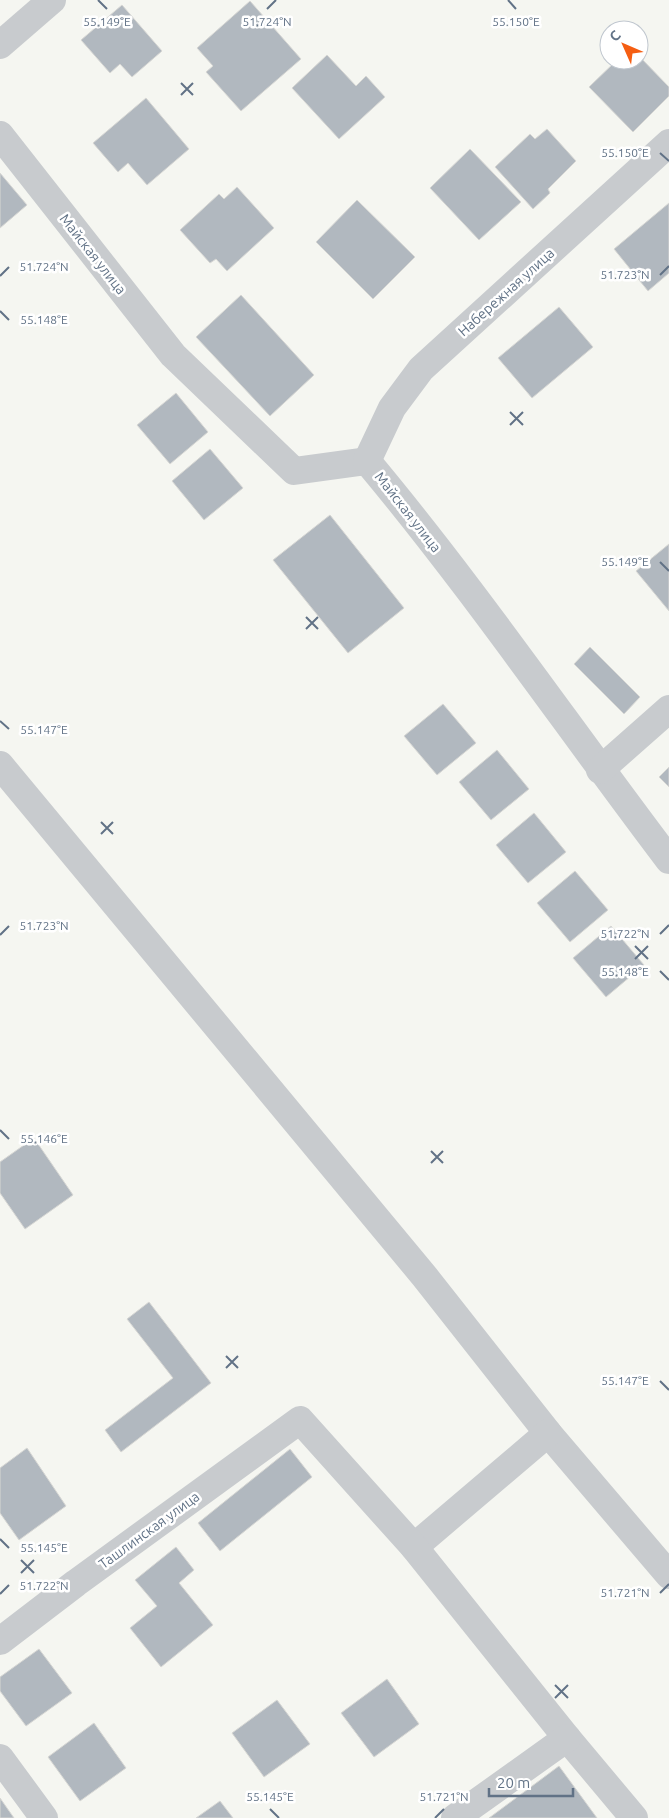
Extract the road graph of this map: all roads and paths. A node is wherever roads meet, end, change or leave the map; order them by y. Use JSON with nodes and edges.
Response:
{"nodes":[{"id":1,"x":52,"y":0,"type":"edge"},
{"id":2,"x":0,"y":45,"type":"edge"},
{"id":3,"x":0,"y":135,"type":"edge"},
{"id":4,"x":669,"y":143,"type":"edge"},
{"id":5,"x":367,"y":461,"type":"junction"},
{"id":6,"x":669,"y":709,"type":"edge"},
{"id":7,"x":0,"y":765,"type":"edge"},
{"id":8,"x":600,"y":770,"type":"junction"},
{"id":9,"x":669,"y":860,"type":"edge"},
{"id":10,"x":548,"y":1433,"type":"junction"},
{"id":11,"x":414,"y":1547,"type":"junction"},
{"id":12,"x":669,"y":1575,"type":"edge"},
{"id":13,"x":0,"y":1641,"type":"edge"},
{"id":14,"x":567,"y":1738,"type":"junction"},
{"id":15,"x":0,"y":1758,"type":"edge"},
{"id":16,"x":44,"y":1818,"type":"edge"},
{"id":17,"x":455,"y":1818,"type":"edge"},
{"id":18,"x":634,"y":1818,"type":"edge"}],
"edges":[{"from":1,"to":2,"type":"street"},
{"from":3,"to":5,"type":"street","name":"Майская улица"},
{"from":4,"to":5,"type":"street","name":"Набережная улица"},
{"from":5,"to":8,"type":"street","name":"Майская улица"},
{"from":6,"to":8,"type":"street"},
{"from":7,"to":10,"type":"street"},
{"from":8,"to":9,"type":"street","name":"Майская улица"},
{"from":10,"to":11,"type":"street"},
{"from":10,"to":12,"type":"street"},
{"from":11,"to":13,"type":"street","name":"Ташлинская улица"},
{"from":11,"to":14,"type":"street"},
{"from":14,"to":17,"type":"street"},
{"from":14,"to":18,"type":"street"},
{"from":15,"to":16,"type":"street"}]}
